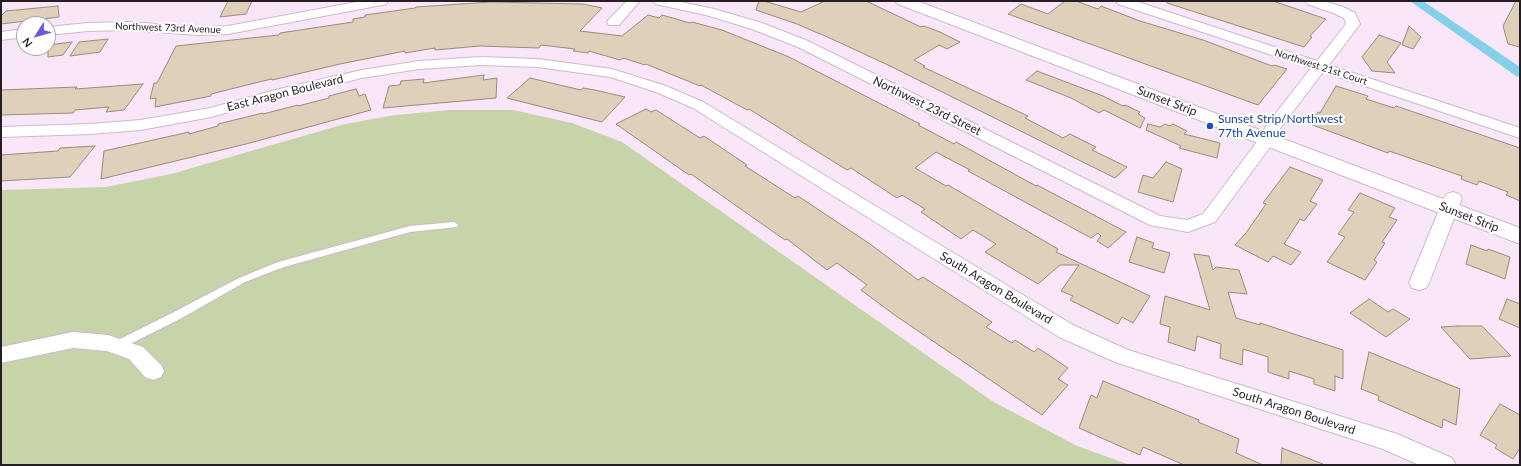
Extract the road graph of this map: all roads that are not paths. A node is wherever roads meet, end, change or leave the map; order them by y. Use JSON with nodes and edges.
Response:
{"nodes":[{"id":1,"x":382,"y":1,"type":"edge"},
{"id":2,"x":634,"y":1,"type":"edge"},
{"id":3,"x":659,"y":1,"type":"edge"},
{"id":4,"x":903,"y":1,"type":"edge"},
{"id":5,"x":928,"y":1,"type":"edge"},
{"id":6,"x":1122,"y":1,"type":"edge"},
{"id":7,"x":1310,"y":1,"type":"edge"},
{"id":8,"x":614,"y":22,"type":"dead end"},
{"id":9,"x":56,"y":30,"type":"edge"},
{"id":10,"x":16,"y":35,"type":"edge"},
{"id":11,"x":1,"y":36,"type":"edge"},
{"id":12,"x":569,"y":67,"type":"joint"},
{"id":13,"x":1322,"y":67,"type":"junction"},
{"id":14,"x":1,"y":132,"type":"edge"},
{"id":15,"x":1520,"y":133,"type":"edge"},
{"id":16,"x":1270,"y":134,"type":"junction"},
{"id":17,"x":1451,"y":203,"type":"junction"},
{"id":18,"x":1520,"y":223,"type":"edge"},
{"id":19,"x":454,"y":226,"type":"dead end"},
{"id":20,"x":1520,"y":236,"type":"edge"},
{"id":21,"x":1419,"y":283,"type":"dead end"},
{"id":22,"x":116,"y":346,"type":"junction"},
{"id":23,"x":1,"y":355,"type":"edge"},
{"id":24,"x":153,"y":371,"type":"dead end"},
{"id":25,"x":1444,"y":465,"type":"edge"}],
"edges":[{"from":1,"to":9,"type":"street","name":"Northwest 73rd Avenue"},
{"from":2,"to":8,"type":"street"},
{"from":3,"to":16,"type":"street","name":"Northwest 23rd Street"},
{"from":4,"to":16,"type":"street","name":"Sunset Strip"},
{"from":5,"to":16,"type":"street","name":"Sunset Strip"},
{"from":6,"to":13,"type":"street","name":"Northwest 21st Court"},
{"from":7,"to":13,"type":"street"},
{"from":10,"to":11,"type":"street"},
{"from":12,"to":14,"type":"street","name":"East Aragon Boulevard"},
{"from":12,"to":25,"type":"street","name":"South Aragon Boulevard"},
{"from":13,"to":15,"type":"street","name":"Northwest 21st Court"},
{"from":13,"to":16,"type":"street"},
{"from":16,"to":17,"type":"street","name":"Sunset Strip"},
{"from":17,"to":18,"type":"street","name":"Sunset Strip"},
{"from":17,"to":20,"type":"street","name":"Sunset Strip"},
{"from":17,"to":21,"type":"street"},
{"from":19,"to":22,"type":"lane"},
{"from":22,"to":23,"type":"street"},
{"from":22,"to":24,"type":"street"}]}
